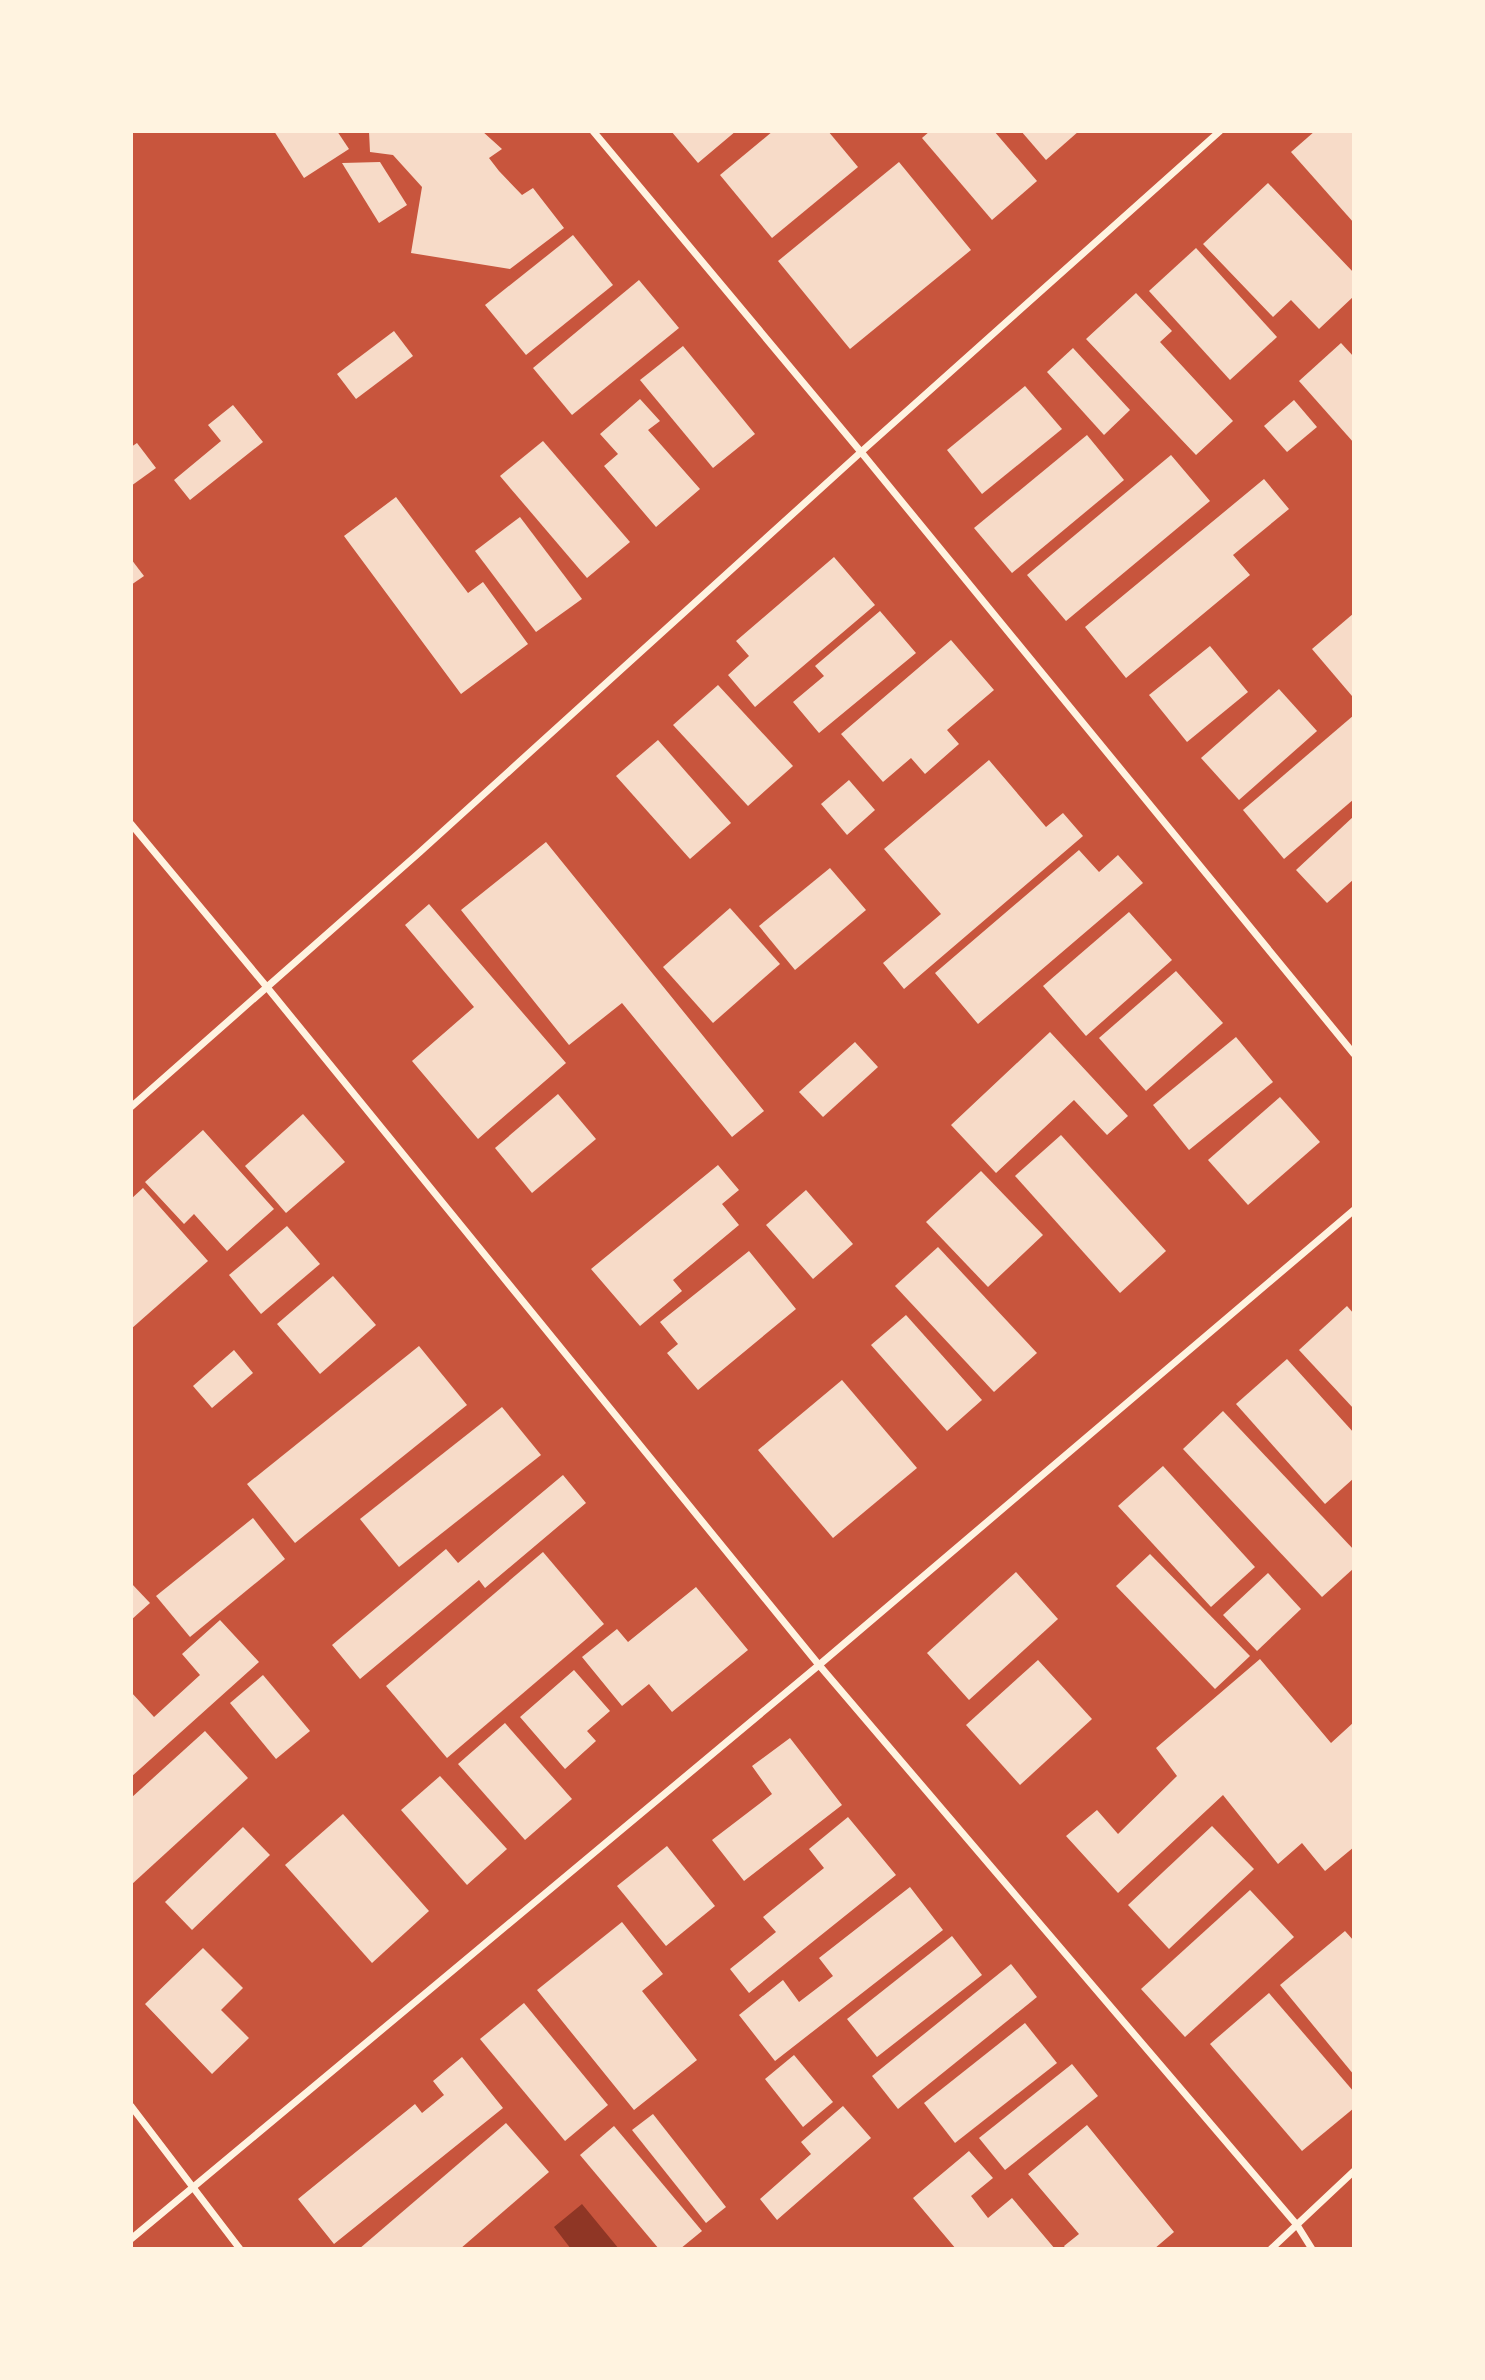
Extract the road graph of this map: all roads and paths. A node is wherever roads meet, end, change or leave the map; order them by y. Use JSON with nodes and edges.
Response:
{"nodes":[{"id":1,"x":593,"y":131,"type":"edge"},
{"id":2,"x":1220,"y":131,"type":"edge"},
{"id":3,"x":861,"y":452,"type":"junction"},
{"id":4,"x":131,"y":824,"type":"edge"},
{"id":5,"x":266,"y":986,"type":"junction"},
{"id":6,"x":1354,"y":1054,"type":"edge"},
{"id":7,"x":131,"y":1107,"type":"edge"},
{"id":8,"x":1354,"y":1210,"type":"edge"},
{"id":9,"x":819,"y":1665,"type":"junction"},
{"id":10,"x":131,"y":2106,"type":"edge"},
{"id":11,"x":1354,"y":2171,"type":"edge"},
{"id":12,"x":194,"y":2185,"type":"junction"},
{"id":13,"x":1297,"y":2225,"type":"junction"},
{"id":14,"x":131,"y":2239,"type":"edge"},
{"id":15,"x":240,"y":2249,"type":"edge"},
{"id":16,"x":1271,"y":2249,"type":"edge"},
{"id":17,"x":1312,"y":2249,"type":"edge"}],
"edges":[{"from":1,"to":3,"type":"street"},
{"from":2,"to":3,"type":"street"},
{"from":3,"to":5,"type":"street"},
{"from":3,"to":6,"type":"street"},
{"from":4,"to":5,"type":"street"},
{"from":5,"to":7,"type":"street"},
{"from":5,"to":9,"type":"street"},
{"from":8,"to":9,"type":"street"},
{"from":9,"to":12,"type":"street"},
{"from":9,"to":13,"type":"street"},
{"from":10,"to":12,"type":"street"},
{"from":11,"to":13,"type":"street"},
{"from":12,"to":14,"type":"street"},
{"from":12,"to":15,"type":"street"},
{"from":13,"to":16,"type":"street"},
{"from":13,"to":17,"type":"street"}]}
